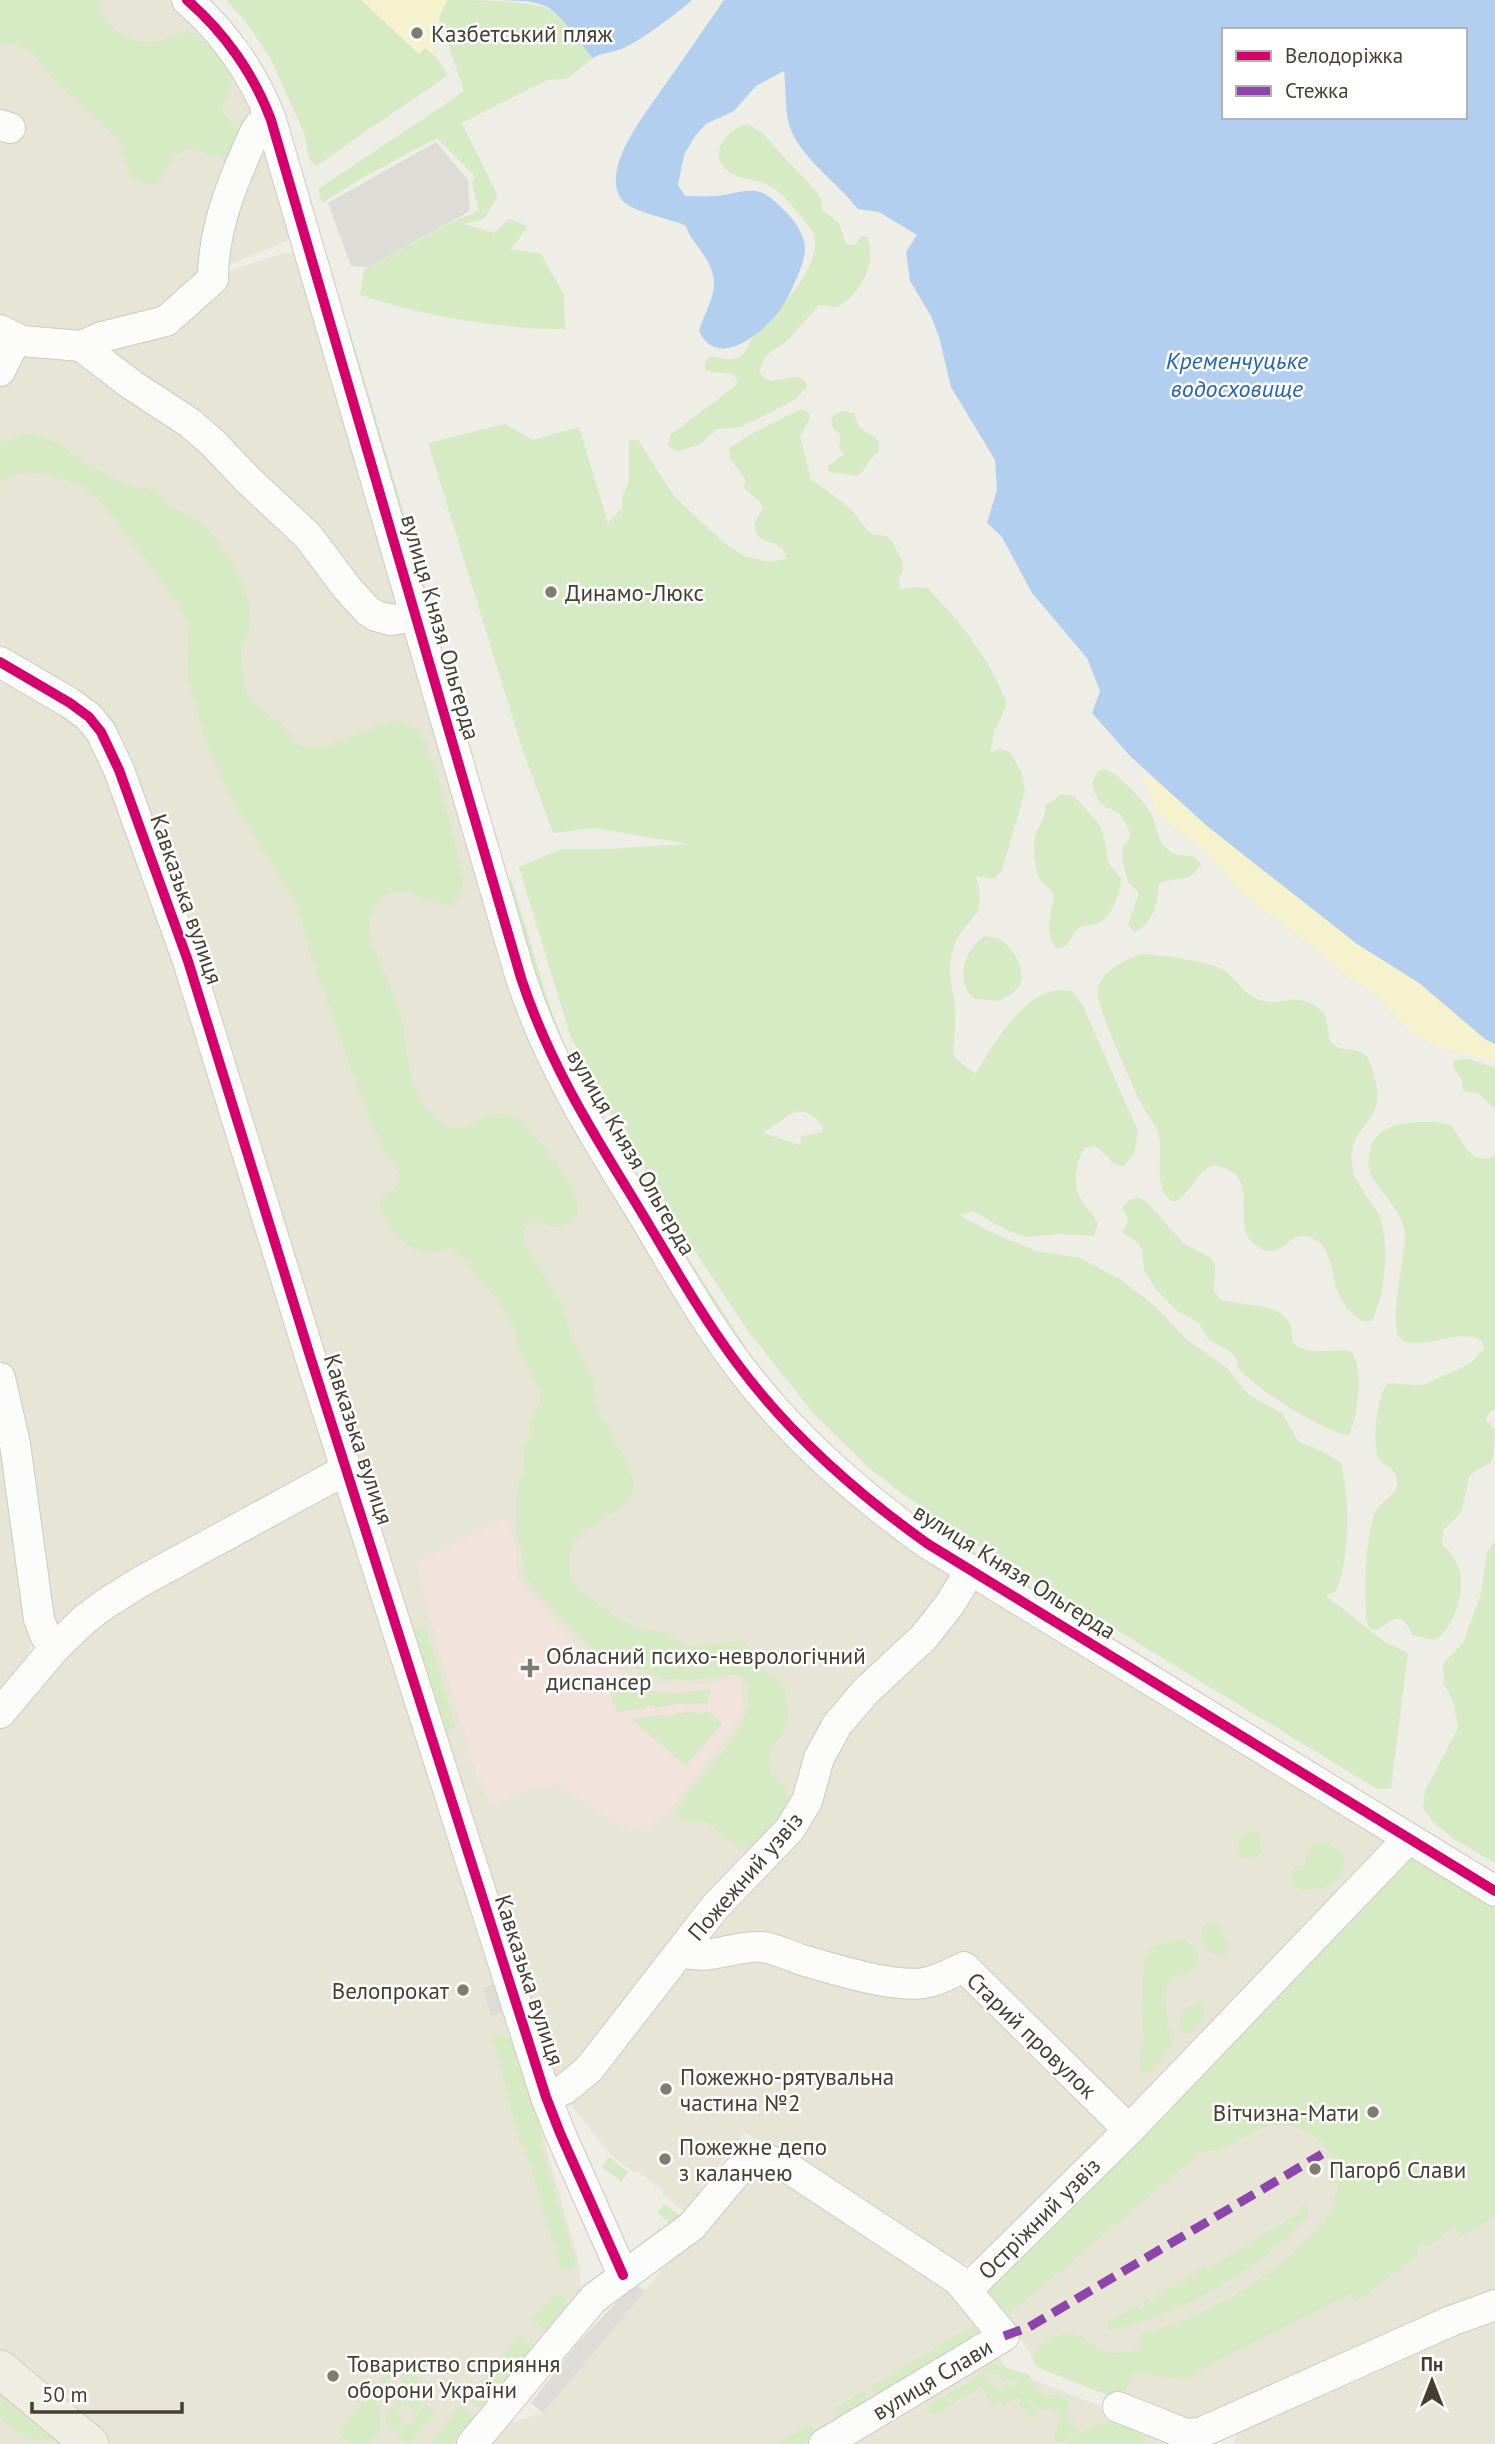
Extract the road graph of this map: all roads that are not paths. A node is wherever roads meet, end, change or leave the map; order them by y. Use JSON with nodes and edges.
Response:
{"nodes":[{"id":1,"x":187,"y":0,"type":"edge"},
{"id":2,"x":271,"y":120,"type":"junction"},
{"id":3,"x":8,"y":335,"type":"edge"},
{"id":4,"x":81,"y":346,"type":"junction"},
{"id":5,"x":0,"y":371,"type":"edge"},
{"id":6,"x":416,"y":616,"type":"junction"},
{"id":7,"x":0,"y":662,"type":"edge"},
{"id":8,"x":0,"y":1378,"type":"edge"},
{"id":9,"x":347,"y":1469,"type":"junction"},
{"id":10,"x":970,"y":1571,"type":"junction"},
{"id":11,"x":54,"y":1649,"type":"junction"},
{"id":12,"x":0,"y":1713,"type":"edge"},
{"id":13,"x":1408,"y":1839,"type":"junction"},
{"id":14,"x":1495,"y":1892,"type":"edge"},
{"id":15,"x":681,"y":1951,"type":"junction"},
{"id":16,"x":558,"y":2091,"type":"junction"},
{"id":17,"x":1129,"y":2130,"type":"junction"},
{"id":18,"x":624,"y":2275,"type":"junction"},
{"id":19,"x":968,"y":2289,"type":"junction"},
{"id":20,"x":1495,"y":2305,"type":"edge"},
{"id":21,"x":0,"y":2369,"type":"edge"},
{"id":22,"x":1118,"y":2407,"type":"dead end"},
{"id":23,"x":90,"y":2444,"type":"edge"},
{"id":24,"x":472,"y":2444,"type":"edge"},
{"id":25,"x":824,"y":2444,"type":"edge"}],
"edges":[{"from":1,"to":2,"type":"street","name":"вулиця Князя Ольгерда"},
{"from":2,"to":4,"type":"street"},
{"from":2,"to":6,"type":"street","name":"вулиця Князя Ольгерда"},
{"from":3,"to":4,"type":"street"},
{"from":3,"to":5,"type":"street"},
{"from":4,"to":6,"type":"street","name":"вулиця Князя Ольгерда"},
{"from":6,"to":10,"type":"street","name":"вулиця Князя Ольгерда"},
{"from":7,"to":9,"type":"street","name":"Кавказька вулиця"},
{"from":8,"to":11,"type":"street"},
{"from":9,"to":11,"type":"street"},
{"from":9,"to":16,"type":"street","name":"Кавказька вулиця"},
{"from":10,"to":13,"type":"street","name":"вулиця Князя Ольгерда"},
{"from":10,"to":15,"type":"street","name":"Пожежний узвіз"},
{"from":11,"to":12,"type":"street"},
{"from":13,"to":14,"type":"street","name":"вулиця Князя Ольгерда"},
{"from":13,"to":17,"type":"street","name":"Остріжний узвіз"},
{"from":15,"to":16,"type":"street","name":"Пожежний узвіз"},
{"from":15,"to":17,"type":"street","name":"Старий провулок"},
{"from":16,"to":18,"type":"street","name":"Кавказька вулиця"},
{"from":17,"to":19,"type":"street","name":"Остріжний узвіз"},
{"from":18,"to":19,"type":"street","name":"Остріжний узвіз"},
{"from":18,"to":24,"type":"street","name":"Остріжний узвіз"},
{"from":19,"to":25,"type":"street","name":"вулиця Слави"},
{"from":20,"to":22,"type":"street"},
{"from":21,"to":23,"type":"main road"}]}
